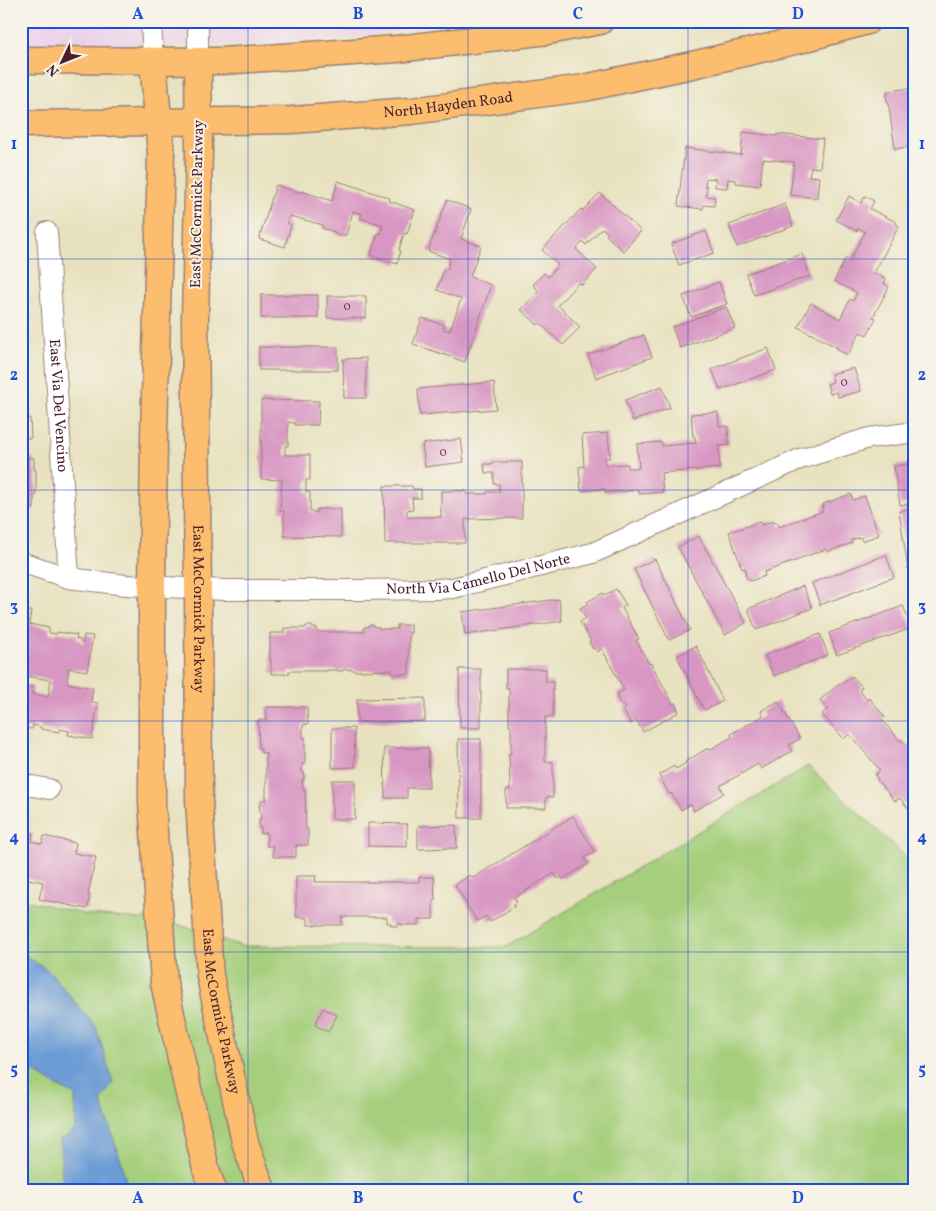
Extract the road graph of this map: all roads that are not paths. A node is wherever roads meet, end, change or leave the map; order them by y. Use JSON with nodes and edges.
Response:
{"nodes":[{"id":1,"x":151,"y":21,"type":"edge"},
{"id":2,"x":198,"y":21,"type":"edge"},
{"id":3,"x":600,"y":21,"type":"edge"},
{"id":4,"x":867,"y":21,"type":"edge"},
{"id":5,"x":21,"y":60,"type":"edge"},
{"id":6,"x":153,"y":61,"type":"junction"},
{"id":7,"x":198,"y":61,"type":"junction"},
{"id":8,"x":158,"y":122,"type":"junction"},
{"id":9,"x":199,"y":122,"type":"junction"},
{"id":10,"x":21,"y":124,"type":"edge"},
{"id":11,"x":47,"y":232,"type":"dead end"},
{"id":12,"x":915,"y":432,"type":"edge"},
{"id":13,"x":21,"y":562,"type":"edge"},
{"id":14,"x":69,"y":578,"type":"junction"},
{"id":15,"x":152,"y":586,"type":"junction"},
{"id":16,"x":198,"y":590,"type":"junction"},
{"id":17,"x":21,"y":784,"type":"edge"},
{"id":18,"x":50,"y":790,"type":"dead end"},
{"id":19,"x":213,"y":1190,"type":"edge"},
{"id":20,"x":262,"y":1190,"type":"edge"}],
"edges":[{"from":1,"to":6,"type":"street"},
{"from":2,"to":7,"type":"street","name":"East McCormick Parkway"},
{"from":3,"to":7,"type":"main road"},
{"from":4,"to":9,"type":"main road","name":"North Hayden Road"},
{"from":5,"to":6,"type":"main road"},
{"from":6,"to":7,"type":"main road"},
{"from":6,"to":8,"type":"main road"},
{"from":7,"to":9,"type":"main road","name":"East McCormick Parkway"},
{"from":8,"to":9,"type":"main road","name":"North Hayden Road"},
{"from":8,"to":10,"type":"main road","name":"North Hayden Road"},
{"from":8,"to":15,"type":"main road"},
{"from":9,"to":16,"type":"main road","name":"East McCormick Parkway"},
{"from":11,"to":14,"type":"street","name":"East Via Del Vencino"},
{"from":12,"to":16,"type":"street","name":"North Via Camello Del Norte"},
{"from":13,"to":14,"type":"street","name":"North Via Camello Del Norte"},
{"from":14,"to":15,"type":"street","name":"North Via Camello Del Norte"},
{"from":15,"to":16,"type":"street","name":"North Via Camello Del Norte"},
{"from":15,"to":19,"type":"main road"},
{"from":16,"to":20,"type":"main road","name":"East McCormick Parkway"},
{"from":17,"to":18,"type":"street"}]}
